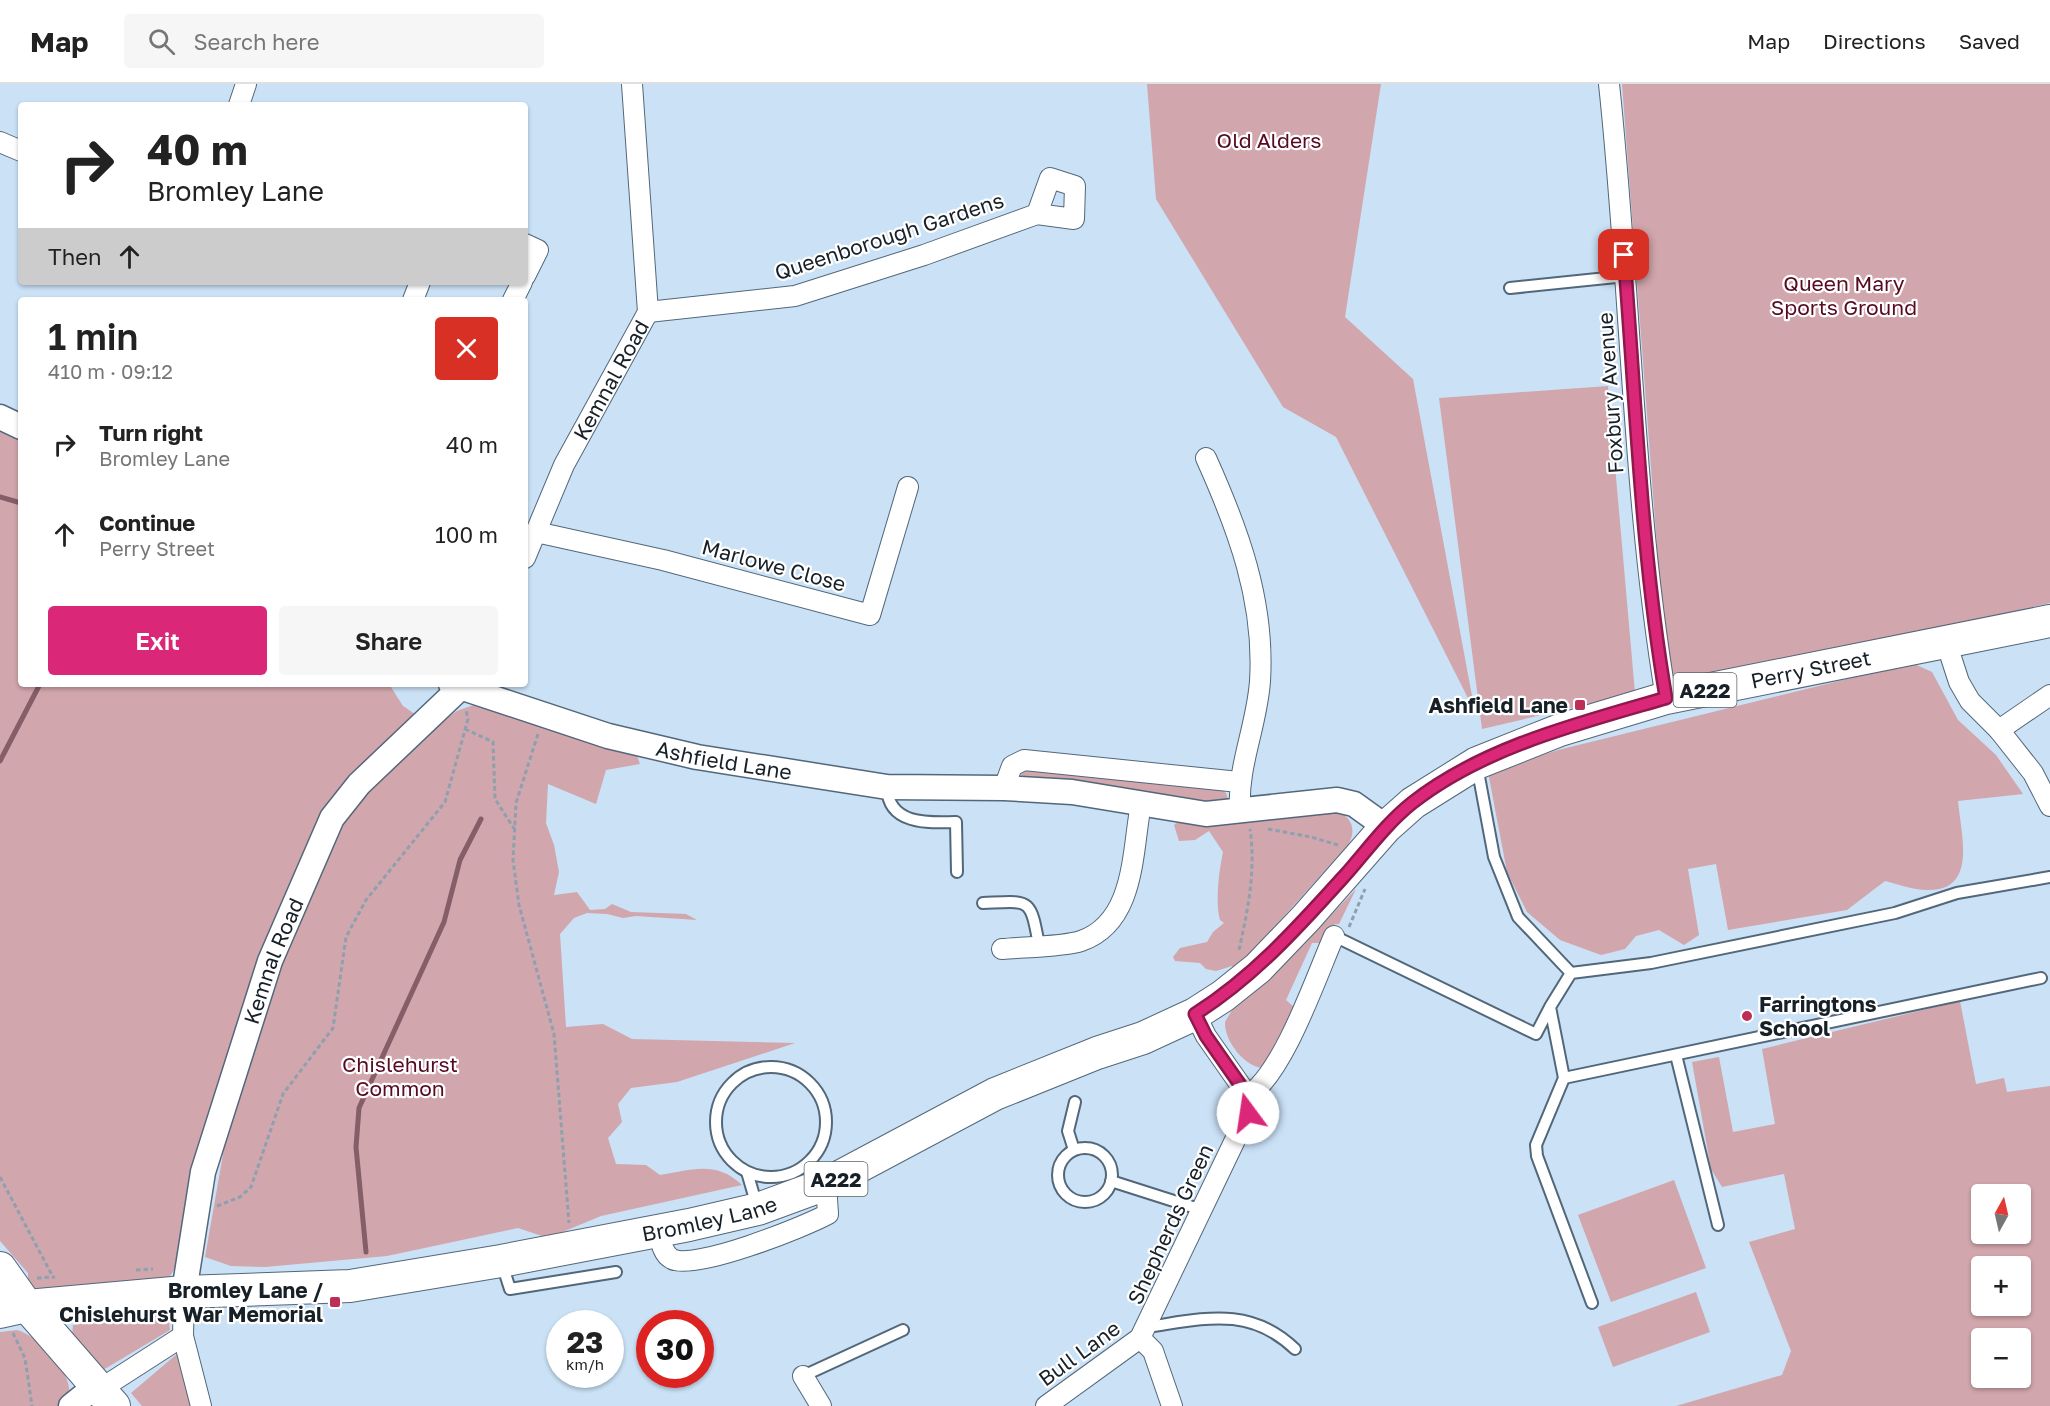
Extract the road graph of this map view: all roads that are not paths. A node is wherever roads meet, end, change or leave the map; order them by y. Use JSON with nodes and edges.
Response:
{"nodes":[{"id":1,"x":246,"y":84,"type":"edge"},
{"id":2,"x":632,"y":84,"type":"edge"},
{"id":3,"x":1609,"y":84,"type":"edge"},
{"id":4,"x":240,"y":102,"type":"edge"},
{"id":5,"x":0,"y":142,"type":"edge"},
{"id":6,"x":18,"y":150,"type":"edge"},
{"id":7,"x":1037,"y":214,"type":"dead end"},
{"id":8,"x":528,"y":245,"type":"edge"},
{"id":9,"x":528,"y":270,"type":"edge"},
{"id":10,"x":1626,"y":276,"type":"junction"},
{"id":11,"x":1510,"y":288,"type":"dead end"},
{"id":12,"x":648,"y":312,"type":"junction"},
{"id":13,"x":0,"y":417,"type":"edge"},
{"id":14,"x":18,"y":426,"type":"edge"},
{"id":15,"x":1206,"y":458,"type":"dead end"},
{"id":16,"x":908,"y":487,"type":"dead end"},
{"id":17,"x":536,"y":532,"type":"junction"},
{"id":18,"x":528,"y":551,"type":"edge"},
{"id":19,"x":2050,"y":621,"type":"edge"},
{"id":20,"x":1946,"y":642,"type":"junction"},
{"id":21,"x":456,"y":687,"type":"edge"},
{"id":22,"x":464,"y":687,"type":"edge"},
{"id":23,"x":2050,"y":695,"type":"edge"},
{"id":24,"x":1666,"y":698,"type":"junction"},
{"id":25,"x":1999,"y":730,"type":"junction"},
{"id":26,"x":1477,"y":762,"type":"junction"},
{"id":27,"x":1239,"y":782,"type":"junction"},
{"id":28,"x":887,"y":787,"type":"junction"},
{"id":29,"x":1004,"y":788,"type":"junction"},
{"id":30,"x":1141,"y":804,"type":"junction"},
{"id":31,"x":2050,"y":806,"type":"edge"},
{"id":32,"x":1246,"y":819,"type":"junction"},
{"id":33,"x":1386,"y":827,"type":"junction"},
{"id":34,"x":957,"y":872,"type":"dead end"},
{"id":35,"x":2050,"y":878,"type":"edge"},
{"id":36,"x":983,"y":903,"type":"dead end"},
{"id":37,"x":1335,"y":936,"type":"joint"},
{"id":38,"x":1039,"y":945,"type":"junction"},
{"id":39,"x":1002,"y":948,"type":"dead end"},
{"id":40,"x":1571,"y":973,"type":"junction"},
{"id":41,"x":2041,"y":978,"type":"dead end"},
{"id":42,"x":1550,"y":1007,"type":"junction"},
{"id":43,"x":1195,"y":1014,"type":"junction"},
{"id":44,"x":1676,"y":1055,"type":"junction"},
{"id":45,"x":1564,"y":1078,"type":"junction"},
{"id":46,"x":1248,"y":1096,"type":"junction"},
{"id":47,"x":1075,"y":1102,"type":"dead end"},
{"id":48,"x":1074,"y":1150,"type":"junction"},
{"id":49,"x":747,"y":1172,"type":"junction"},
{"id":50,"x":1111,"y":1181,"type":"junction"},
{"id":51,"x":826,"y":1184,"type":"junction"},
{"id":52,"x":758,"y":1209,"type":"junction"},
{"id":53,"x":1202,"y":1210,"type":"junction"},
{"id":54,"x":1718,"y":1225,"type":"dead end"},
{"id":55,"x":659,"y":1231,"type":"junction"},
{"id":56,"x":501,"y":1261,"type":"junction"},
{"id":57,"x":0,"y":1268,"type":"edge"},
{"id":58,"x":616,"y":1272,"type":"dead end"},
{"id":59,"x":184,"y":1292,"type":"junction"},
{"id":60,"x":1592,"y":1303,"type":"dead end"},
{"id":61,"x":12,"y":1314,"type":"edge"},
{"id":62,"x":903,"y":1330,"type":"dead end"},
{"id":63,"x":1144,"y":1333,"type":"junction"},
{"id":64,"x":183,"y":1336,"type":"junction"},
{"id":65,"x":1295,"y":1349,"type":"dead end"},
{"id":66,"x":803,"y":1376,"type":"joint"},
{"id":67,"x":103,"y":1394,"type":"edge"},
{"id":68,"x":71,"y":1406,"type":"edge"},
{"id":69,"x":201,"y":1406,"type":"edge"},
{"id":70,"x":820,"y":1406,"type":"edge"},
{"id":71,"x":1046,"y":1406,"type":"edge"},
{"id":72,"x":1172,"y":1406,"type":"edge"}],
"edges":[{"from":1,"to":4,"type":"street"},
{"from":2,"to":12,"type":"street","name":"Kemnal Road"},
{"from":3,"to":10,"type":"street","name":"Foxbury Avenue"},
{"from":5,"to":6,"type":"street"},
{"from":7,"to":12,"type":"street","name":"Queenborough Gardens"},
{"from":8,"to":9,"type":"street"},
{"from":10,"to":11,"type":"lane"},
{"from":10,"to":24,"type":"street","name":"Foxbury Avenue"},
{"from":12,"to":17,"type":"street","name":"Kemnal Road"},
{"from":13,"to":14,"type":"street"},
{"from":15,"to":27,"type":"street"},
{"from":16,"to":17,"type":"street","name":"Marlowe Close"},
{"from":17,"to":18,"type":"street","name":"Kemnal Road"},
{"from":19,"to":20,"type":"main road","name":"Perry Street","number":"A222"},
{"from":20,"to":24,"type":"main road","name":"Perry Street","number":"A222"},
{"from":20,"to":25,"type":"street"},
{"from":21,"to":59,"type":"street","name":"Kemnal Road"},
{"from":22,"to":28,"type":"street","name":"Ashfield Lane"},
{"from":23,"to":25,"type":"street"},
{"from":24,"to":26,"type":"main road","name":"Perry Street","number":"A222"},
{"from":25,"to":31,"type":"street"},
{"from":26,"to":33,"type":"main road","name":"Perry Street","number":"A222"},
{"from":26,"to":40,"type":"lane"},
{"from":27,"to":29,"type":"street"},
{"from":27,"to":32,"type":"street"},
{"from":28,"to":29,"type":"street","name":"Ashfield Lane"},
{"from":28,"to":34,"type":"lane"},
{"from":29,"to":30,"type":"street","name":"Ashfield Lane"},
{"from":30,"to":32,"type":"street","name":"Ashfield Lane"},
{"from":30,"to":38,"type":"street"},
{"from":32,"to":33,"type":"street","name":"Ashfield Lane"},
{"from":33,"to":43,"type":"main road","name":"Bromley Lane","number":"A222"},
{"from":35,"to":40,"type":"lane"},
{"from":36,"to":38,"type":"lane"},
{"from":37,"to":42,"type":"lane"},
{"from":37,"to":46,"type":"street"},
{"from":38,"to":39,"type":"street"},
{"from":40,"to":42,"type":"lane"},
{"from":41,"to":44,"type":"lane"},
{"from":42,"to":45,"type":"lane"},
{"from":43,"to":46,"type":"street"},
{"from":43,"to":51,"type":"main road","name":"Bromley Lane","number":"A222"},
{"from":44,"to":45,"type":"lane"},
{"from":44,"to":54,"type":"lane"},
{"from":45,"to":60,"type":"lane"},
{"from":46,"to":53,"type":"street","name":"Shepherds Green"},
{"from":47,"to":48,"type":"lane"},
{"from":48,"to":50,"type":"lane"},
{"from":48,"to":50,"type":"lane"},
{"from":49,"to":49,"type":"lane"},
{"from":49,"to":52,"type":"lane"},
{"from":50,"to":53,"type":"lane"},
{"from":51,"to":52,"type":"main road","name":"Bromley Lane","number":"A222"},
{"from":51,"to":55,"type":"street"},
{"from":52,"to":55,"type":"main road","name":"Bromley Lane","number":"A222"},
{"from":53,"to":63,"type":"street","name":"Shepherds Green"},
{"from":55,"to":56,"type":"main road","name":"Bromley Lane","number":"A222"},
{"from":56,"to":58,"type":"lane"},
{"from":56,"to":59,"type":"main road","name":"Bromley Lane","number":"A222"},
{"from":57,"to":61,"type":"main road"},
{"from":59,"to":61,"type":"main road","name":"Bromley Lane","number":"A222"},
{"from":59,"to":64,"type":"street"},
{"from":61,"to":67,"type":"main road"},
{"from":62,"to":66,"type":"lane"},
{"from":63,"to":65,"type":"lane"},
{"from":63,"to":71,"type":"street","name":"Bull Lane"},
{"from":63,"to":72,"type":"street"},
{"from":64,"to":67,"type":"street"},
{"from":64,"to":69,"type":"street"},
{"from":66,"to":70,"type":"street"},
{"from":67,"to":68,"type":"street"}]}
